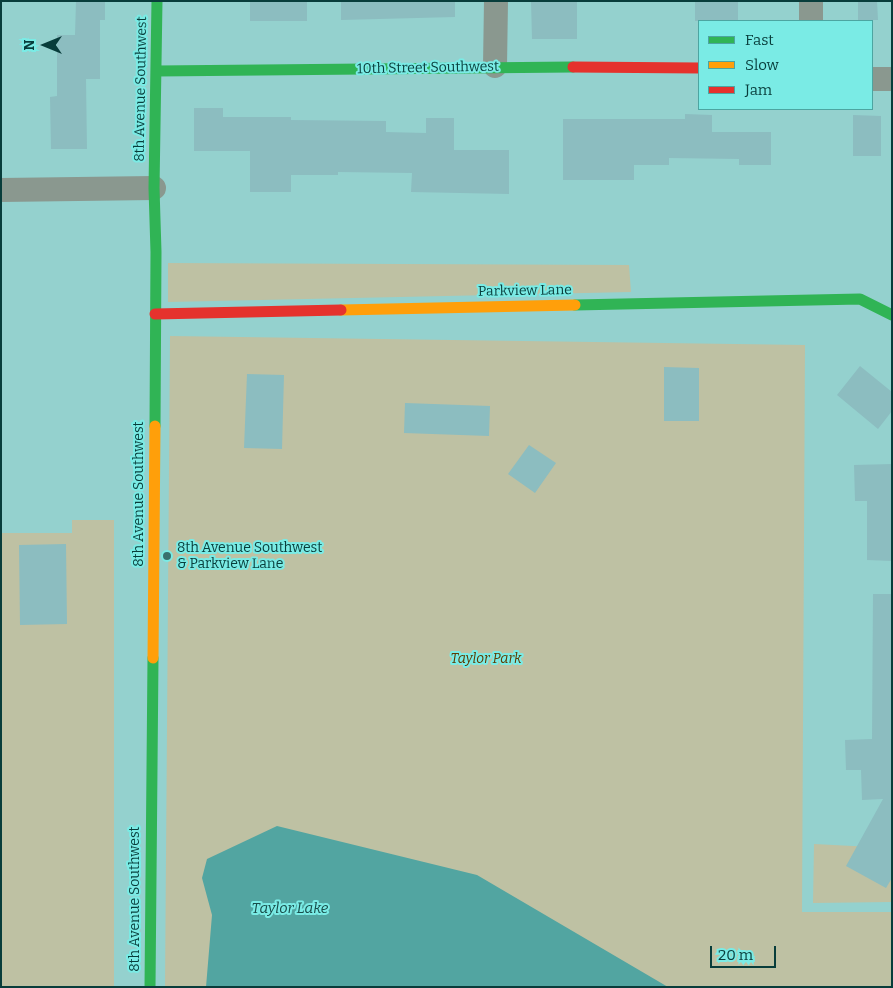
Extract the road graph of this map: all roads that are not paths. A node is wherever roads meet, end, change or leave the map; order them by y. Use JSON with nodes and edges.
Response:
{"nodes":[{"id":1,"x":158,"y":1,"type":"edge"},
{"id":2,"x":496,"y":1,"type":"edge"},
{"id":3,"x":811,"y":1,"type":"edge"},
{"id":4,"x":811,"y":20,"type":"edge"},
{"id":5,"x":496,"y":66,"type":"junction"},
{"id":6,"x":698,"y":68,"type":"edge"},
{"id":7,"x":157,"y":71,"type":"junction"},
{"id":8,"x":873,"y":79,"type":"edge"},
{"id":9,"x":892,"y":79,"type":"edge"},
{"id":10,"x":154,"y":188,"type":"junction"},
{"id":11,"x":1,"y":190,"type":"edge"},
{"id":12,"x":155,"y":314,"type":"junction"},
{"id":13,"x":892,"y":315,"type":"edge"},
{"id":14,"x":150,"y":987,"type":"edge"}],
"edges":[{"from":1,"to":7,"type":"street","name":"8th Avenue Southwest"},
{"from":2,"to":5,"type":"street"},
{"from":3,"to":4,"type":"street"},
{"from":5,"to":6,"type":"street","name":"10th Street Southwest"},
{"from":5,"to":7,"type":"street","name":"10th Street Southwest"},
{"from":7,"to":10,"type":"street","name":"8th Avenue Southwest"},
{"from":8,"to":9,"type":"street"},
{"from":10,"to":11,"type":"street"},
{"from":10,"to":12,"type":"street","name":"8th Avenue Southwest"},
{"from":12,"to":13,"type":"street","name":"Parkview Lane"},
{"from":12,"to":14,"type":"street","name":"8th Avenue Southwest"}]}
